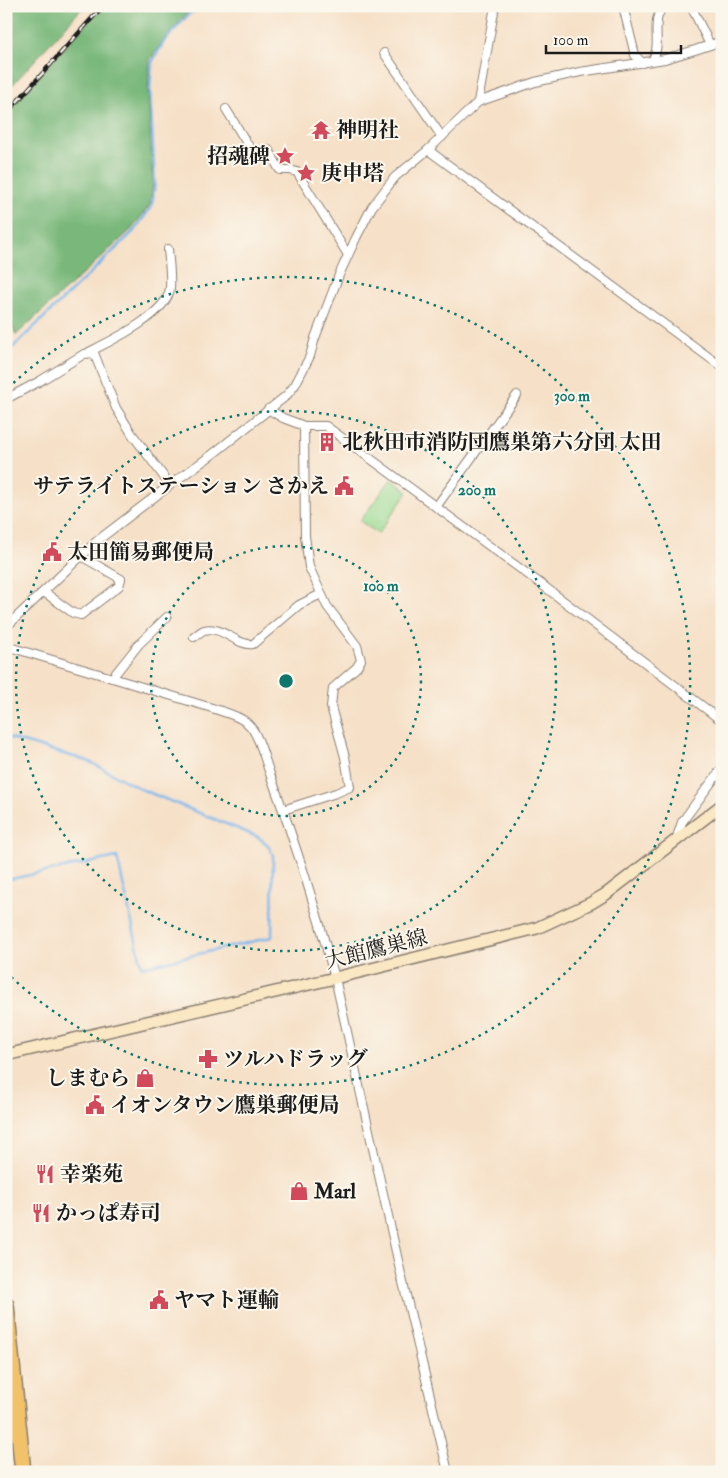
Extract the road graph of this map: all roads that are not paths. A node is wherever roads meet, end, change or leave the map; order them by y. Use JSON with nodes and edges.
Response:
{"nodes":[{"id":1,"x":495,"y":6,"type":"edge"},
{"id":2,"x":623,"y":6,"type":"edge"},
{"id":3,"x":663,"y":6,"type":"edge"},
{"id":4,"x":691,"y":6,"type":"edge"},
{"id":5,"x":722,"y":40,"type":"edge"},
{"id":6,"x":710,"y":45,"type":"junction"},
{"id":7,"x":384,"y":53,"type":"dead end"},
{"id":8,"x":652,"y":61,"type":"junction"},
{"id":9,"x":642,"y":63,"type":"junction"},
{"id":10,"x":478,"y":102,"type":"junction"},
{"id":11,"x":226,"y":109,"type":"dead end"},
{"id":12,"x":442,"y":137,"type":"junction"},
{"id":13,"x":428,"y":150,"type":"junction"},
{"id":14,"x":168,"y":248,"type":"dead end"},
{"id":15,"x":348,"y":255,"type":"junction"},
{"id":16,"x":87,"y":353,"type":"junction"},
{"id":17,"x":722,"y":367,"type":"edge"},
{"id":18,"x":518,"y":395,"type":"dead end"},
{"id":19,"x":6,"y":399,"type":"edge"},
{"id":20,"x":268,"y":409,"type":"junction"},
{"id":21,"x":304,"y":426,"type":"junction"},
{"id":22,"x":170,"y":485,"type":"junction"},
{"id":23,"x":436,"y":507,"type":"junction"},
{"id":24,"x":82,"y":556,"type":"junction"},
{"id":25,"x":44,"y":592,"type":"junction"},
{"id":26,"x":321,"y":594,"type":"junction"},
{"id":27,"x":168,"y":617,"type":"dead end"},
{"id":28,"x":6,"y":627,"type":"edge"},
{"id":29,"x":194,"y":637,"type":"dead end"},
{"id":30,"x":6,"y":646,"type":"edge"},
{"id":31,"x":112,"y":678,"type":"junction"},
{"id":32,"x":722,"y":721,"type":"edge"},
{"id":33,"x":722,"y":768,"type":"edge"},
{"id":34,"x":722,"y":805,"type":"edge"},
{"id":35,"x":284,"y":810,"type":"junction"},
{"id":36,"x":676,"y":842,"type":"junction"},
{"id":37,"x":335,"y":978,"type":"junction"},
{"id":38,"x":6,"y":1055,"type":"edge"},
{"id":39,"x":6,"y":1305,"type":"edge"},
{"id":40,"x":24,"y":1472,"type":"edge"},
{"id":41,"x":448,"y":1472,"type":"edge"}],
"edges":[{"from":1,"to":10,"type":"street"},
{"from":2,"to":9,"type":"street"},
{"from":3,"to":8,"type":"street"},
{"from":4,"to":6,"type":"street"},
{"from":5,"to":6,"type":"street"},
{"from":6,"to":8,"type":"street"},
{"from":7,"to":12,"type":"street"},
{"from":8,"to":9,"type":"street"},
{"from":9,"to":10,"type":"street"},
{"from":10,"to":12,"type":"street"},
{"from":11,"to":15,"type":"street"},
{"from":12,"to":13,"type":"street"},
{"from":13,"to":15,"type":"street"},
{"from":13,"to":17,"type":"street"},
{"from":14,"to":16,"type":"street"},
{"from":15,"to":20,"type":"street"},
{"from":16,"to":19,"type":"street"},
{"from":16,"to":22,"type":"street"},
{"from":18,"to":23,"type":"street"},
{"from":20,"to":21,"type":"street"},
{"from":20,"to":22,"type":"street"},
{"from":21,"to":23,"type":"street"},
{"from":21,"to":26,"type":"street"},
{"from":22,"to":24,"type":"street"},
{"from":23,"to":32,"type":"street"},
{"from":24,"to":25,"type":"street"},
{"from":24,"to":25,"type":"street"},
{"from":25,"to":28,"type":"street"},
{"from":26,"to":29,"type":"street"},
{"from":26,"to":35,"type":"street"},
{"from":27,"to":31,"type":"street"},
{"from":30,"to":31,"type":"street"},
{"from":31,"to":35,"type":"street"},
{"from":33,"to":36,"type":"street"},
{"from":34,"to":36,"type":"main road","name":"大館鷹巣線"},
{"from":35,"to":37,"type":"street"},
{"from":36,"to":37,"type":"main road","name":"大館鷹巣線"},
{"from":37,"to":38,"type":"main road","name":"大館鷹巣線"},
{"from":37,"to":41,"type":"street"},
{"from":39,"to":40,"type":"highway"}]}
